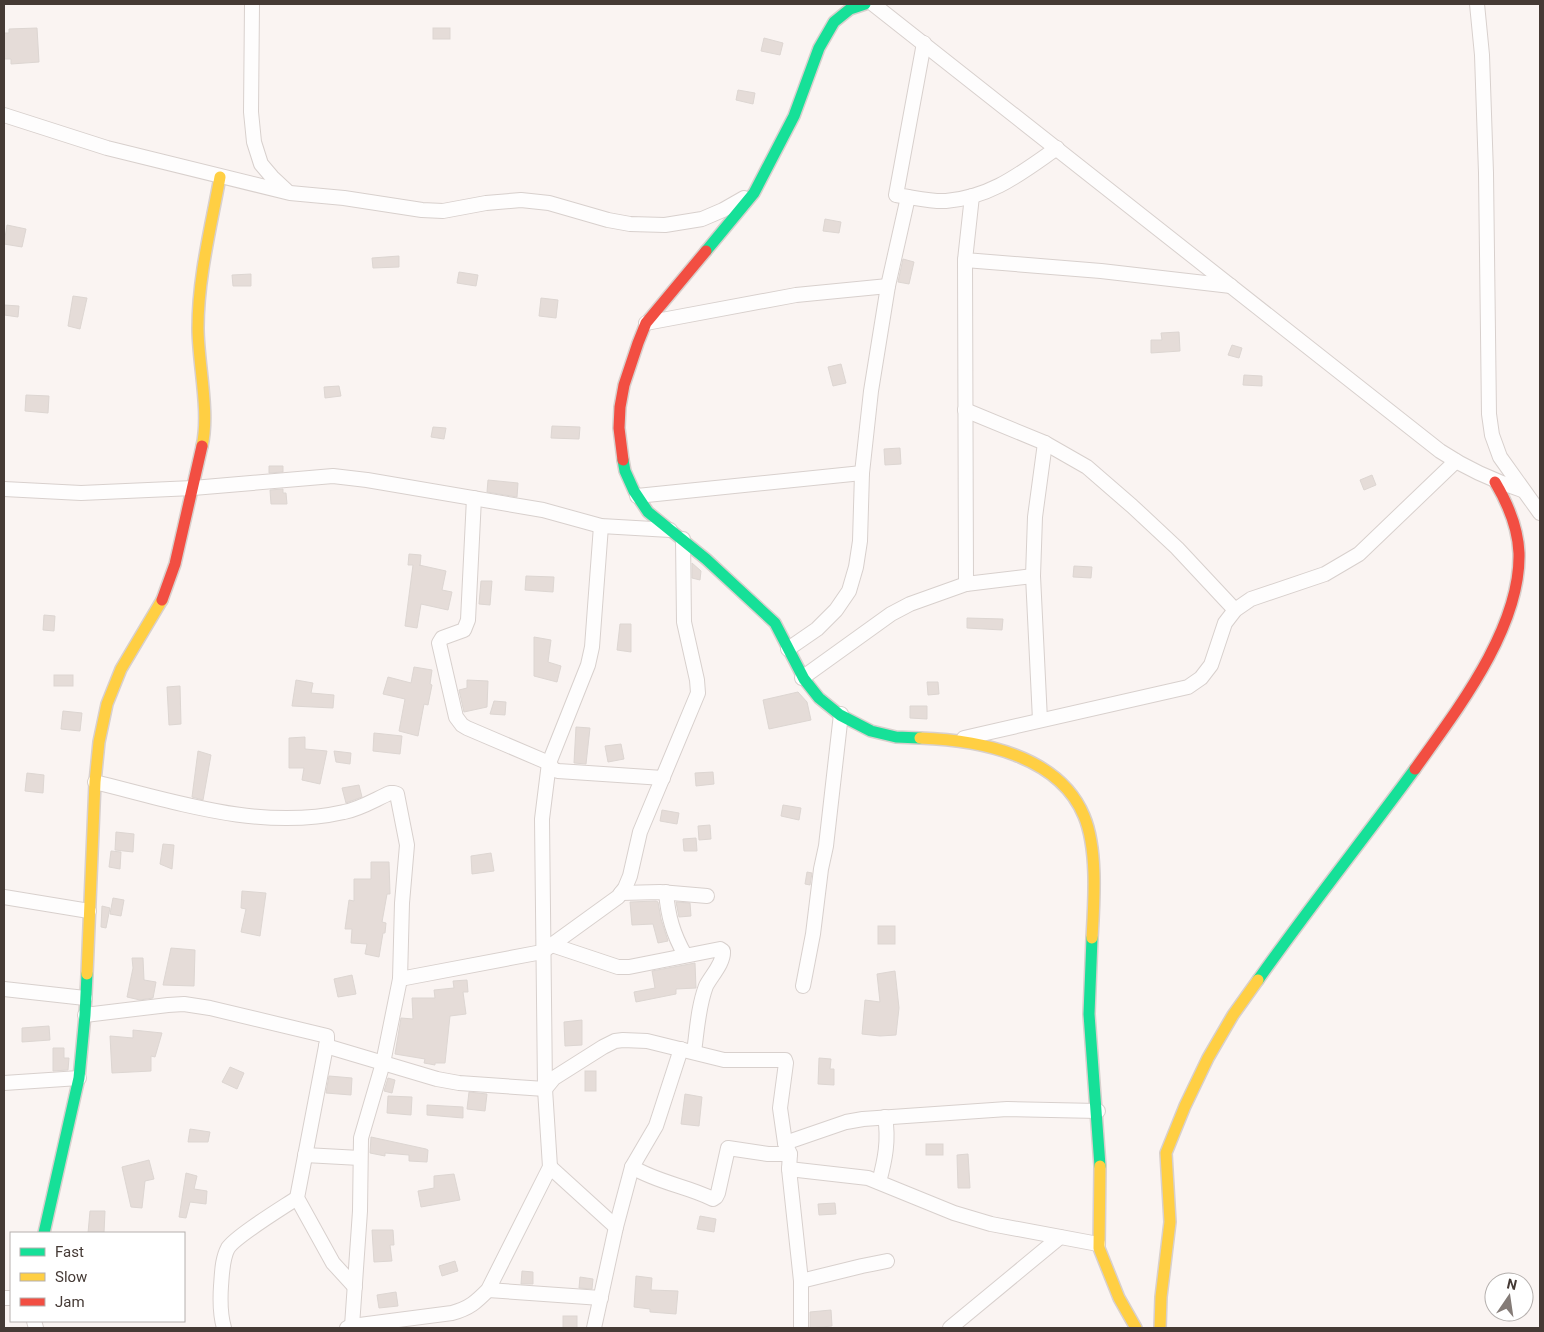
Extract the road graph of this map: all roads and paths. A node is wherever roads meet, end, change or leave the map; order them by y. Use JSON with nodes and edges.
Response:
{"nodes":[{"id":1,"x":252,"y":4,"type":"edge"},
{"id":2,"x":865,"y":4,"type":"edge"},
{"id":3,"x":873,"y":4,"type":"edge"},
{"id":4,"x":1477,"y":4,"type":"edge"},
{"id":5,"x":924,"y":44,"type":"junction"},
{"id":6,"x":4,"y":115,"type":"edge"},
{"id":7,"x":1057,"y":148,"type":"junction"},
{"id":8,"x":220,"y":177,"type":"junction"},
{"id":9,"x":290,"y":193,"type":"junction"},
{"id":10,"x":754,"y":193,"type":"junction"},
{"id":11,"x":972,"y":196,"type":"junction"},
{"id":12,"x":908,"y":197,"type":"junction"},
{"id":13,"x":965,"y":260,"type":"junction"},
{"id":14,"x":888,"y":286,"type":"junction"},
{"id":15,"x":1232,"y":286,"type":"junction"},
{"id":16,"x":646,"y":323,"type":"junction"},
{"id":17,"x":965,"y":410,"type":"junction"},
{"id":18,"x":1045,"y":443,"type":"junction"},
{"id":19,"x":1456,"y":461,"type":"junction"},
{"id":20,"x":862,"y":473,"type":"junction"},
{"id":21,"x":1495,"y":482,"type":"junction"},
{"id":22,"x":193,"y":488,"type":"junction"},
{"id":23,"x":4,"y":489,"type":"edge"},
{"id":24,"x":1522,"y":490,"type":"junction"},
{"id":25,"x":637,"y":496,"type":"junction"},
{"id":26,"x":474,"y":498,"type":"junction"},
{"id":27,"x":1540,"y":513,"type":"edge"},
{"id":28,"x":601,"y":526,"type":"junction"},
{"id":29,"x":670,"y":530,"type":"junction"},
{"id":30,"x":683,"y":539,"type":"junction"},
{"id":31,"x":1033,"y":576,"type":"junction"},
{"id":32,"x":966,"y":584,"type":"junction"},
{"id":33,"x":1235,"y":610,"type":"junction"},
{"id":34,"x":788,"y":649,"type":"junction"},
{"id":35,"x":802,"y":678,"type":"junction"},
{"id":36,"x":841,"y":714,"type":"junction"},
{"id":37,"x":1040,"y":720,"type":"junction"},
{"id":38,"x":955,"y":740,"type":"junction"},
{"id":39,"x":549,"y":764,"type":"junction"},
{"id":40,"x":663,"y":778,"type":"junction"},
{"id":41,"x":95,"y":782,"type":"junction"},
{"id":42,"x":666,"y":892,"type":"junction"},
{"id":43,"x":621,"y":893,"type":"junction"},
{"id":44,"x":707,"y":896,"type":"dead end"},
{"id":45,"x":4,"y":897,"type":"edge"},
{"id":46,"x":88,"y":911,"type":"junction"},
{"id":47,"x":547,"y":949,"type":"junction"},
{"id":48,"x":684,"y":955,"type":"junction"},
{"id":49,"x":400,"y":979,"type":"junction"},
{"id":50,"x":804,"y":986,"type":"dead end"},
{"id":51,"x":4,"y":990,"type":"edge"},
{"id":52,"x":85,"y":998,"type":"junction"},
{"id":53,"x":85,"y":1015,"type":"junction"},
{"id":54,"x":326,"y":1046,"type":"junction"},
{"id":55,"x":688,"y":1051,"type":"junction"},
{"id":56,"x":383,"y":1063,"type":"junction"},
{"id":57,"x":79,"y":1078,"type":"junction"},
{"id":58,"x":4,"y":1083,"type":"edge"},
{"id":59,"x":545,"y":1089,"type":"junction"},
{"id":60,"x":1098,"y":1111,"type":"junction"},
{"id":61,"x":885,"y":1117,"type":"junction"},
{"id":62,"x":788,"y":1149,"type":"junction"},
{"id":63,"x":305,"y":1154,"type":"junction"},
{"id":64,"x":360,"y":1158,"type":"junction"},
{"id":65,"x":550,"y":1167,"type":"junction"},
{"id":66,"x":632,"y":1167,"type":"junction"},
{"id":67,"x":789,"y":1169,"type":"junction"},
{"id":68,"x":879,"y":1182,"type":"junction"},
{"id":69,"x":297,"y":1198,"type":"junction"},
{"id":70,"x":616,"y":1227,"type":"junction"},
{"id":71,"x":44,"y":1232,"type":"edge"},
{"id":72,"x":1060,"y":1237,"type":"junction"},
{"id":73,"x":1098,"y":1244,"type":"junction"},
{"id":74,"x":887,"y":1261,"type":"dead end"},
{"id":75,"x":801,"y":1281,"type":"junction"},
{"id":76,"x":355,"y":1287,"type":"junction"},
{"id":77,"x":488,"y":1290,"type":"junction"},
{"id":78,"x":601,"y":1298,"type":"junction"},
{"id":79,"x":350,"y":1327,"type":"edge"},
{"id":80,"x":224,"y":1328,"type":"edge"},
{"id":81,"x":594,"y":1328,"type":"edge"},
{"id":82,"x":801,"y":1328,"type":"edge"},
{"id":83,"x":950,"y":1328,"type":"edge"},
{"id":84,"x":1136,"y":1328,"type":"edge"},
{"id":85,"x":1160,"y":1328,"type":"edge"}],
"edges":[{"from":1,"to":9,"type":"street"},
{"from":2,"to":10,"type":"street"},
{"from":3,"to":5,"type":"street"},
{"from":4,"to":24,"type":"street"},
{"from":5,"to":7,"type":"street"},
{"from":5,"to":12,"type":"street"},
{"from":6,"to":8,"type":"street"},
{"from":7,"to":11,"type":"street"},
{"from":7,"to":15,"type":"street"},
{"from":8,"to":9,"type":"street"},
{"from":8,"to":22,"type":"street"},
{"from":9,"to":10,"type":"street"},
{"from":10,"to":16,"type":"street"},
{"from":11,"to":12,"type":"street"},
{"from":11,"to":13,"type":"street"},
{"from":12,"to":14,"type":"street"},
{"from":13,"to":15,"type":"street"},
{"from":13,"to":17,"type":"street"},
{"from":14,"to":16,"type":"street"},
{"from":14,"to":20,"type":"street"},
{"from":15,"to":19,"type":"street"},
{"from":16,"to":25,"type":"street"},
{"from":17,"to":18,"type":"street"},
{"from":17,"to":32,"type":"street"},
{"from":18,"to":31,"type":"street"},
{"from":18,"to":33,"type":"street"},
{"from":19,"to":21,"type":"street"},
{"from":19,"to":33,"type":"street"},
{"from":20,"to":25,"type":"street"},
{"from":20,"to":34,"type":"street"},
{"from":21,"to":24,"type":"street"},
{"from":21,"to":85,"type":"street"},
{"from":22,"to":23,"type":"street"},
{"from":22,"to":26,"type":"street"},
{"from":22,"to":41,"type":"street"},
{"from":24,"to":27,"type":"street"},
{"from":25,"to":29,"type":"street"},
{"from":26,"to":28,"type":"street"},
{"from":26,"to":39,"type":"street"},
{"from":28,"to":29,"type":"street"},
{"from":28,"to":39,"type":"street"},
{"from":29,"to":30,"type":"street"},
{"from":30,"to":34,"type":"street"},
{"from":30,"to":40,"type":"street"},
{"from":31,"to":32,"type":"street"},
{"from":31,"to":37,"type":"street"},
{"from":32,"to":35,"type":"street"},
{"from":33,"to":37,"type":"street"},
{"from":34,"to":35,"type":"street"},
{"from":35,"to":36,"type":"street"},
{"from":36,"to":38,"type":"street"},
{"from":36,"to":50,"type":"street"},
{"from":37,"to":38,"type":"street"},
{"from":38,"to":60,"type":"street"},
{"from":39,"to":40,"type":"street"},
{"from":39,"to":47,"type":"street"},
{"from":40,"to":43,"type":"street"},
{"from":41,"to":46,"type":"street"},
{"from":41,"to":49,"type":"street"},
{"from":42,"to":43,"type":"street"},
{"from":42,"to":44,"type":"street"},
{"from":42,"to":48,"type":"street"},
{"from":43,"to":47,"type":"street"},
{"from":45,"to":46,"type":"street"},
{"from":46,"to":52,"type":"street"},
{"from":47,"to":48,"type":"street"},
{"from":47,"to":49,"type":"street"},
{"from":47,"to":59,"type":"street"},
{"from":48,"to":55,"type":"street"},
{"from":49,"to":56,"type":"street"},
{"from":51,"to":52,"type":"street"},
{"from":52,"to":53,"type":"street"},
{"from":53,"to":54,"type":"street"},
{"from":53,"to":57,"type":"street"},
{"from":54,"to":56,"type":"street"},
{"from":54,"to":63,"type":"street"},
{"from":55,"to":59,"type":"street"},
{"from":55,"to":62,"type":"street"},
{"from":55,"to":66,"type":"street"},
{"from":56,"to":59,"type":"street"},
{"from":56,"to":64,"type":"street"},
{"from":57,"to":58,"type":"street"},
{"from":57,"to":71,"type":"street"},
{"from":59,"to":65,"type":"street"},
{"from":60,"to":61,"type":"street"},
{"from":60,"to":73,"type":"street"},
{"from":61,"to":62,"type":"street"},
{"from":61,"to":68,"type":"street"},
{"from":62,"to":66,"type":"street"},
{"from":62,"to":67,"type":"street"},
{"from":63,"to":64,"type":"street"},
{"from":63,"to":69,"type":"street"},
{"from":64,"to":76,"type":"street"},
{"from":65,"to":70,"type":"street"},
{"from":65,"to":77,"type":"street"},
{"from":66,"to":70,"type":"street"},
{"from":67,"to":68,"type":"street"},
{"from":67,"to":75,"type":"street"},
{"from":68,"to":72,"type":"street"},
{"from":69,"to":76,"type":"street"},
{"from":69,"to":80,"type":"street"},
{"from":70,"to":78,"type":"street"},
{"from":72,"to":73,"type":"street"},
{"from":72,"to":83,"type":"street"},
{"from":73,"to":84,"type":"street"},
{"from":74,"to":75,"type":"street"},
{"from":75,"to":82,"type":"street"},
{"from":76,"to":79,"type":"street"},
{"from":77,"to":78,"type":"street"},
{"from":77,"to":79,"type":"street"},
{"from":78,"to":81,"type":"street"}]}
